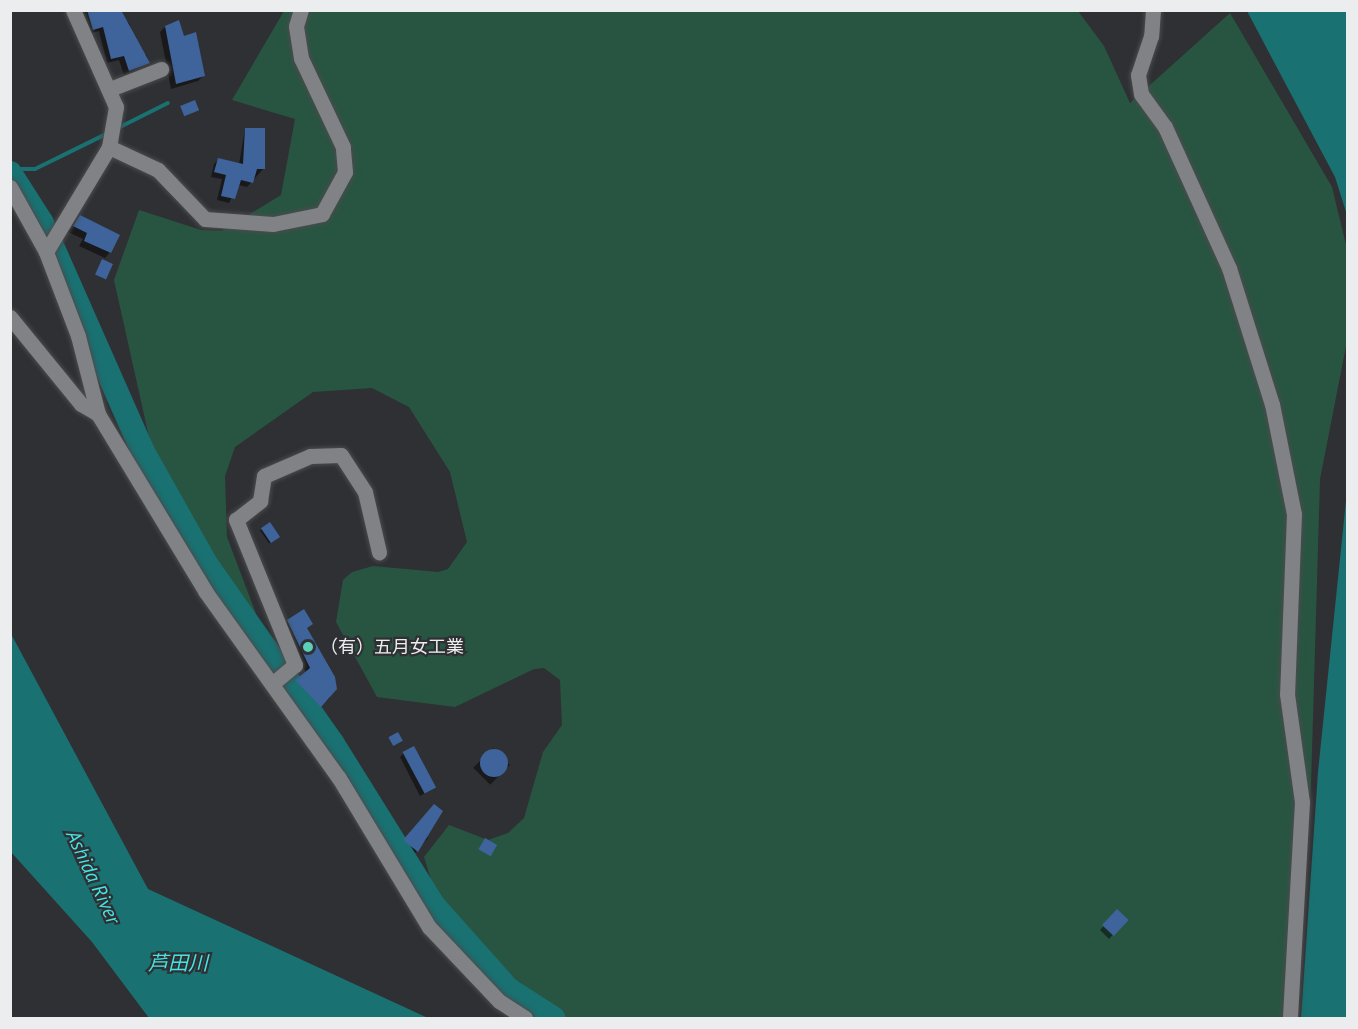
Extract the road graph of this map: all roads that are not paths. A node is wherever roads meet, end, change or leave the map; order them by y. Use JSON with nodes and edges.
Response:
{"nodes":[{"id":1,"x":74,"y":10,"type":"edge"},
{"id":2,"x":301,"y":10,"type":"edge"},
{"id":3,"x":1153,"y":10,"type":"edge"},
{"id":4,"x":161,"y":69,"type":"dead end"},
{"id":5,"x":110,"y":89,"type":"junction"},
{"id":6,"x":111,"y":137,"type":"junction"},
{"id":7,"x":10,"y":187,"type":"edge"},
{"id":8,"x":46,"y":252,"type":"junction"},
{"id":9,"x":10,"y":317,"type":"edge"},
{"id":10,"x":98,"y":414,"type":"junction"},
{"id":11,"x":379,"y":552,"type":"dead end"},
{"id":12,"x":272,"y":684,"type":"junction"},
{"id":13,"x":525,"y":1018,"type":"edge"},
{"id":14,"x":1290,"y":1018,"type":"edge"}],
"edges":[{"from":1,"to":5,"type":"street"},
{"from":2,"to":6,"type":"street"},
{"from":3,"to":14,"type":"street"},
{"from":4,"to":5,"type":"street"},
{"from":5,"to":6,"type":"street"},
{"from":6,"to":8,"type":"street"},
{"from":7,"to":8,"type":"street"},
{"from":8,"to":10,"type":"street"},
{"from":9,"to":10,"type":"street"},
{"from":10,"to":12,"type":"street"},
{"from":11,"to":12,"type":"street"},
{"from":12,"to":13,"type":"street"}]}
